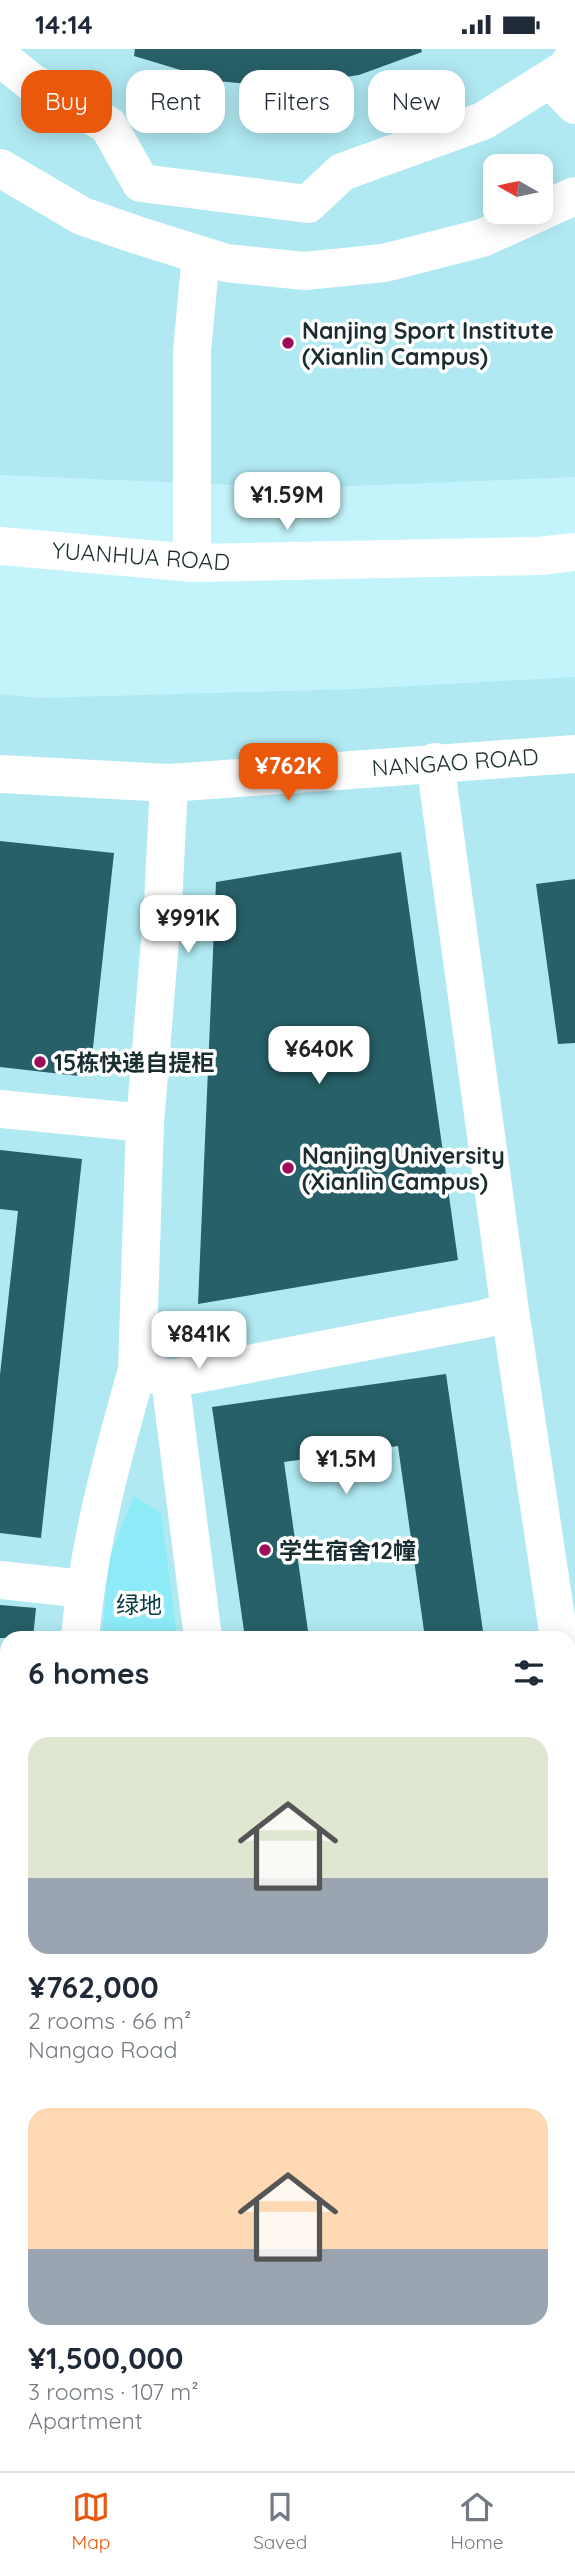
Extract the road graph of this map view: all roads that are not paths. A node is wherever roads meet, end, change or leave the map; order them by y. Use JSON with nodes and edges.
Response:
{"nodes":[{"id":1,"x":0,"y":57,"type":"edge"},
{"id":2,"x":567,"y":80,"type":"edge"},
{"id":3,"x":0,"y":168,"type":"edge"},
{"id":4,"x":575,"y":196,"type":"edge"},
{"id":5,"x":553,"y":206,"type":"edge"},
{"id":6,"x":513,"y":224,"type":"edge"},
{"id":7,"x":201,"y":255,"type":"junction"},
{"id":8,"x":0,"y":546,"type":"edge"},
{"id":9,"x":575,"y":552,"type":"edge"},
{"id":10,"x":192,"y":563,"type":"junction"},
{"id":11,"x":575,"y":754,"type":"edge"},
{"id":12,"x":435,"y":762,"type":"junction"},
{"id":13,"x":0,"y":774,"type":"edge"},
{"id":14,"x":169,"y":783,"type":"junction"},
{"id":15,"x":0,"y":1109,"type":"edge"},
{"id":16,"x":145,"y":1123,"type":"junction"},
{"id":17,"x":510,"y":1311,"type":"junction"},
{"id":18,"x":153,"y":1374,"type":"junction"},
{"id":19,"x":0,"y":1580,"type":"edge"},
{"id":20,"x":84,"y":1589,"type":"junction"},
{"id":21,"x":81,"y":1631,"type":"edge"},
{"id":22,"x":202,"y":1631,"type":"edge"},
{"id":23,"x":558,"y":1631,"type":"edge"}],
"edges":[{"from":1,"to":2,"type":"street"},
{"from":3,"to":7,"type":"street"},
{"from":4,"to":5,"type":"street"},
{"from":6,"to":7,"type":"street"},
{"from":7,"to":10,"type":"street"},
{"from":8,"to":10,"type":"street","name":"YUANHUA ROAD"},
{"from":9,"to":10,"type":"street","name":"YUANHUA ROAD"},
{"from":11,"to":12,"type":"street","name":"NANGAO ROAD"},
{"from":12,"to":14,"type":"street","name":"NANGAO ROAD"},
{"from":12,"to":17,"type":"street"},
{"from":13,"to":14,"type":"street","name":"NANGAO ROAD"},
{"from":14,"to":16,"type":"street"},
{"from":15,"to":16,"type":"street"},
{"from":16,"to":18,"type":"street"},
{"from":17,"to":18,"type":"street"},
{"from":17,"to":23,"type":"street"},
{"from":18,"to":20,"type":"street"},
{"from":18,"to":22,"type":"street"},
{"from":19,"to":20,"type":"street"},
{"from":20,"to":21,"type":"street"}]}
